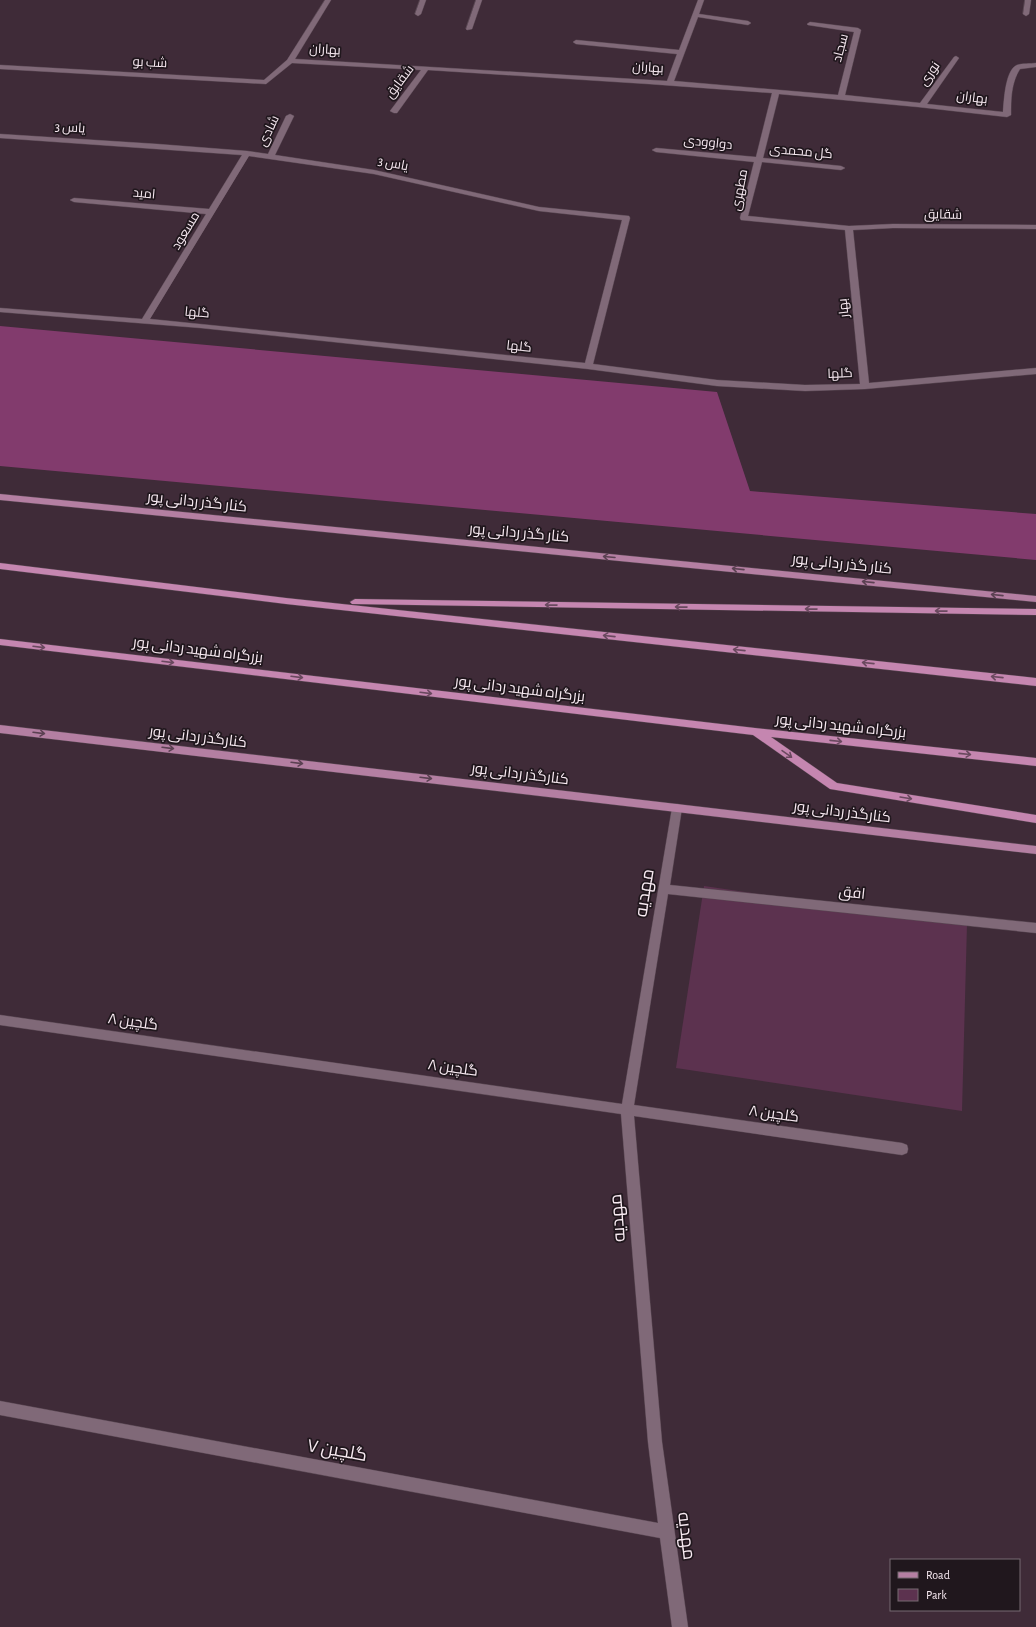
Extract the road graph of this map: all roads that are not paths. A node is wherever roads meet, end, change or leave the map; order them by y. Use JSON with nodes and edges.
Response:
{"nodes":[{"id":1,"x":328,"y":0,"type":"edge"},
{"id":2,"x":423,"y":0,"type":"edge"},
{"id":3,"x":479,"y":0,"type":"edge"},
{"id":4,"x":701,"y":0,"type":"edge"},
{"id":5,"x":1028,"y":0,"type":"edge"},
{"id":6,"x":418,"y":14,"type":"dead end"},
{"id":7,"x":1026,"y":14,"type":"dead end"},
{"id":8,"x":695,"y":15,"type":"junction"},
{"id":9,"x":748,"y":23,"type":"dead end"},
{"id":10,"x":810,"y":24,"type":"dead end"},
{"id":11,"x":469,"y":29,"type":"dead end"},
{"id":12,"x":576,"y":42,"type":"dead end"},
{"id":13,"x":681,"y":52,"type":"junction"},
{"id":14,"x":956,"y":58,"type":"dead end"},
{"id":15,"x":290,"y":61,"type":"junction"},
{"id":16,"x":1036,"y":65,"type":"edge"},
{"id":17,"x":0,"y":67,"type":"edge"},
{"id":18,"x":426,"y":68,"type":"junction"},
{"id":19,"x":670,"y":82,"type":"junction"},
{"id":20,"x":776,"y":91,"type":"junction"},
{"id":21,"x":841,"y":97,"type":"junction"},
{"id":22,"x":923,"y":104,"type":"junction"},
{"id":23,"x":394,"y":111,"type":"dead end"},
{"id":24,"x":290,"y":116,"type":"dead end"},
{"id":25,"x":0,"y":136,"type":"edge"},
{"id":26,"x":656,"y":150,"type":"dead end"},
{"id":27,"x":247,"y":153,"type":"junction"},
{"id":28,"x":270,"y":157,"type":"junction"},
{"id":29,"x":758,"y":160,"type":"junction"},
{"id":30,"x":841,"y":168,"type":"dead end"},
{"id":31,"x":74,"y":200,"type":"dead end"},
{"id":32,"x":212,"y":212,"type":"junction"},
{"id":33,"x":1036,"y":227,"type":"edge"},
{"id":34,"x":849,"y":228,"type":"junction"},
{"id":35,"x":0,"y":310,"type":"edge"},
{"id":36,"x":145,"y":321,"type":"junction"},
{"id":37,"x":588,"y":366,"type":"junction"},
{"id":38,"x":1036,"y":371,"type":"edge"},
{"id":39,"x":865,"y":386,"type":"junction"},
{"id":40,"x":0,"y":497,"type":"edge"},
{"id":41,"x":0,"y":566,"type":"edge"},
{"id":42,"x":1036,"y":599,"type":"edge"},
{"id":43,"x":286,"y":601,"type":"junction"},
{"id":44,"x":1036,"y":612,"type":"edge"},
{"id":45,"x":0,"y":642,"type":"edge"},
{"id":46,"x":1036,"y":682,"type":"edge"},
{"id":47,"x":0,"y":729,"type":"edge"},
{"id":48,"x":755,"y":732,"type":"junction"},
{"id":49,"x":1036,"y":762,"type":"edge"},
{"id":50,"x":677,"y":808,"type":"junction"},
{"id":51,"x":1036,"y":819,"type":"edge"},
{"id":52,"x":1036,"y":850,"type":"edge"},
{"id":53,"x":664,"y":889,"type":"junction"},
{"id":54,"x":1036,"y":928,"type":"edge"},
{"id":55,"x":0,"y":1020,"type":"edge"},
{"id":56,"x":627,"y":1109,"type":"junction"},
{"id":57,"x":902,"y":1149,"type":"dead end"},
{"id":58,"x":0,"y":1408,"type":"edge"},
{"id":59,"x":668,"y":1532,"type":"junction"},
{"id":60,"x":680,"y":1627,"type":"edge"}],
"edges":[{"from":1,"to":15,"type":"street","name":"بهاران"},
{"from":2,"to":6,"type":"street"},
{"from":3,"to":11,"type":"street"},
{"from":4,"to":8,"type":"street"},
{"from":5,"to":7,"type":"street"},
{"from":8,"to":9,"type":"street"},
{"from":8,"to":13,"type":"street"},
{"from":10,"to":21,"type":"street","name":"سجاد"},
{"from":12,"to":13,"type":"street"},
{"from":13,"to":19,"type":"street"},
{"from":14,"to":22,"type":"street","name":"نوری"},
{"from":15,"to":17,"type":"street","name":"شب بو"},
{"from":15,"to":18,"type":"street","name":"بهاران"},
{"from":16,"to":22,"type":"street","name":"بهاران"},
{"from":18,"to":19,"type":"street","name":"بهاران"},
{"from":18,"to":23,"type":"street","name":"شقایق"},
{"from":19,"to":20,"type":"street","name":"بهاران"},
{"from":20,"to":21,"type":"street","name":"بهاران"},
{"from":20,"to":29,"type":"street","name":"مطهری"},
{"from":21,"to":22,"type":"street","name":"بهاران"},
{"from":24,"to":28,"type":"street","name":"شادی"},
{"from":25,"to":27,"type":"street","name":"یاس 3"},
{"from":26,"to":29,"type":"street","name":"دواوودی"},
{"from":27,"to":28,"type":"street","name":"یاس 3"},
{"from":27,"to":32,"type":"street","name":"مسعود"},
{"from":28,"to":37,"type":"street","name":"یاس 3"},
{"from":29,"to":30,"type":"street","name":"گل محمدی"},
{"from":29,"to":34,"type":"street","name":"مطهری"},
{"from":31,"to":32,"type":"street","name":"امید"},
{"from":32,"to":36,"type":"street","name":"مسعود"},
{"from":33,"to":34,"type":"street","name":"شقایق"},
{"from":34,"to":39,"type":"street","name":"بهار"},
{"from":35,"to":36,"type":"street","name":"گلها"},
{"from":36,"to":37,"type":"street","name":"گلها"},
{"from":37,"to":39,"type":"street","name":"گلها"},
{"from":38,"to":39,"type":"street","name":"گلها"},
{"from":42,"to":40,"type":"main road","name":"کنار گذر ردانی پور","one_way":true},
{"from":41,"to":43,"type":"highway"},
{"from":44,"to":43,"type":"highway","one_way":true},
{"from":46,"to":43,"type":"highway","one_way":true},
{"from":45,"to":48,"type":"highway","name":"بزرگراه شهید ردانی پور","one_way":true},
{"from":47,"to":50,"type":"main road","name":"کنارگذر ردانی پور","one_way":true},
{"from":48,"to":49,"type":"highway","name":"بزرگراه شهید ردانی پور","one_way":true},
{"from":48,"to":51,"type":"highway","one_way":true},
{"from":50,"to":52,"type":"main road","name":"کنارگذر ردانی پور"},
{"from":50,"to":53,"type":"street","name":"مهدیه"},
{"from":53,"to":54,"type":"street","name":"افق"},
{"from":53,"to":56,"type":"street","name":"مهدیه"},
{"from":55,"to":56,"type":"street","name":"گلچین ۸"},
{"from":56,"to":57,"type":"street","name":"گلچین ۸"},
{"from":56,"to":59,"type":"street","name":"مهدیه"},
{"from":58,"to":59,"type":"street","name":"گلچین ۷"},
{"from":59,"to":60,"type":"street","name":"مهدیه"}]}
